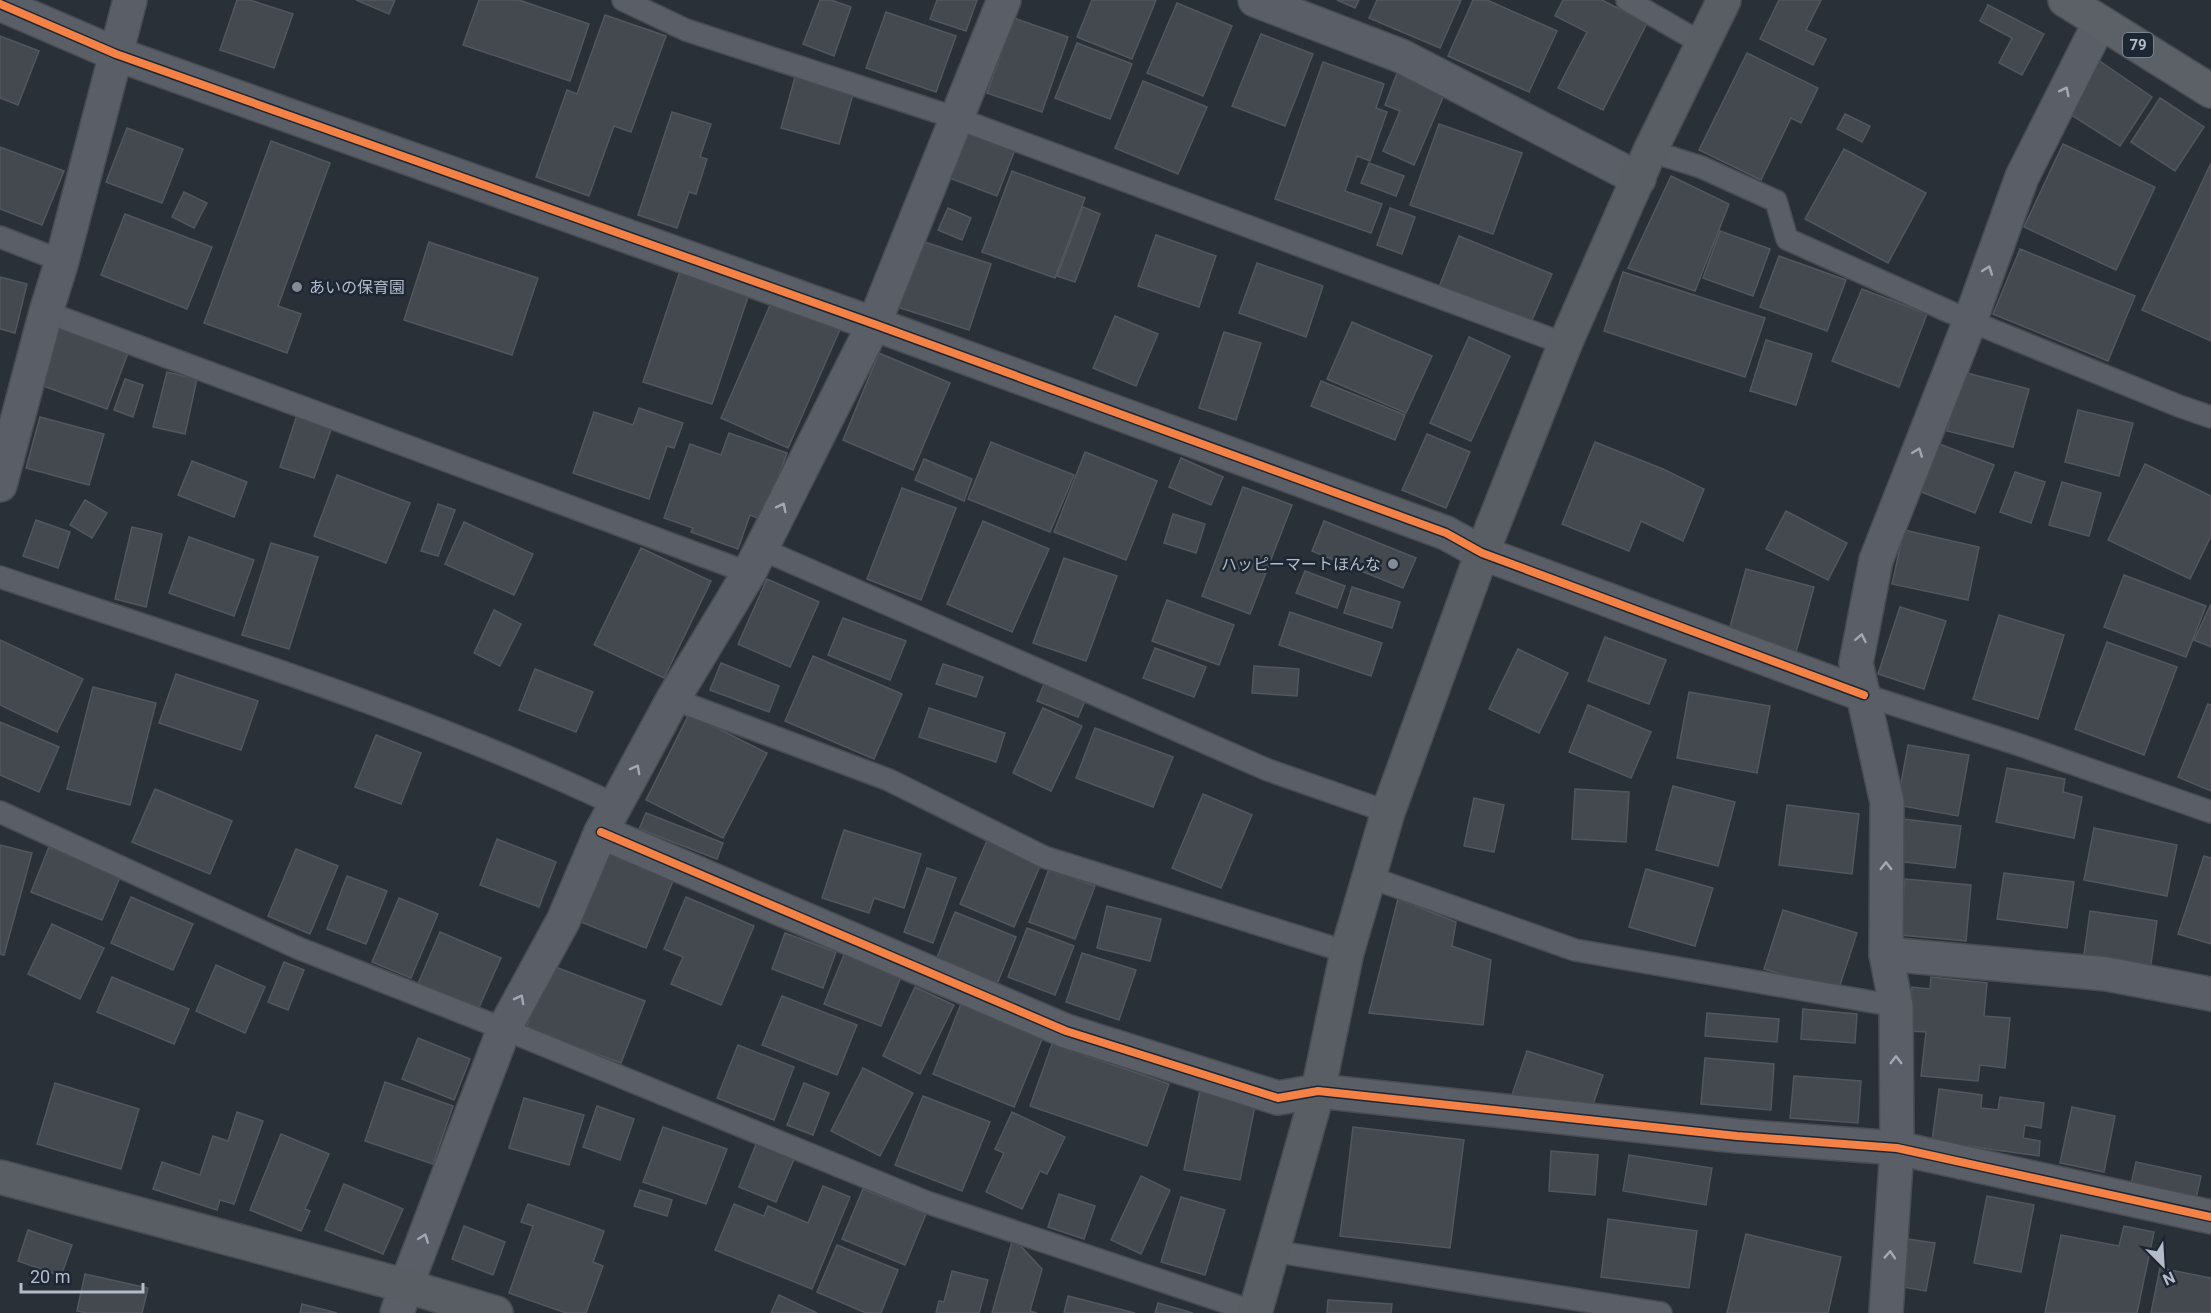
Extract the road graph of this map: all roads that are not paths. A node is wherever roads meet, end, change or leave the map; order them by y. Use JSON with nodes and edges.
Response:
{"nodes":[{"id":1,"x":130,"y":0,"type":"edge"},
{"id":2,"x":623,"y":0,"type":"edge"},
{"id":3,"x":1004,"y":0,"type":"edge"},
{"id":4,"x":1255,"y":0,"type":"edge"},
{"id":5,"x":1626,"y":0,"type":"edge"},
{"id":6,"x":1724,"y":0,"type":"edge"},
{"id":7,"x":2067,"y":1,"type":"edge"},
{"id":8,"x":0,"y":4,"type":"edge"},
{"id":9,"x":2100,"y":22,"type":"junction"},
{"id":10,"x":1702,"y":44,"type":"junction"},
{"id":11,"x":116,"y":54,"type":"junction"},
{"id":12,"x":2211,"y":91,"type":"edge"},
{"id":13,"x":956,"y":118,"type":"junction"},
{"id":14,"x":1645,"y":165,"type":"junction"},
{"id":15,"x":0,"y":237,"type":"edge"},
{"id":16,"x":62,"y":261,"type":"junction"},
{"id":17,"x":46,"y":312,"type":"junction"},
{"id":18,"x":1970,"y":321,"type":"junction"},
{"id":19,"x":874,"y":324,"type":"junction"},
{"id":20,"x":1565,"y":344,"type":"junction"},
{"id":21,"x":2211,"y":417,"type":"edge"},
{"id":22,"x":6,"y":440,"type":"edge"},
{"id":23,"x":0,"y":485,"type":"edge"},
{"id":24,"x":1482,"y":554,"type":"junction"},
{"id":25,"x":755,"y":561,"type":"junction"},
{"id":26,"x":0,"y":577,"type":"edge"},
{"id":27,"x":1864,"y":695,"type":"junction"},
{"id":28,"x":673,"y":699,"type":"junction"},
{"id":29,"x":0,"y":812,"type":"edge"},
{"id":30,"x":1388,"y":812,"type":"junction"},
{"id":31,"x":2211,"y":812,"type":"edge"},
{"id":32,"x":609,"y":818,"type":"junction"},
{"id":33,"x":1369,"y":878,"type":"junction"},
{"id":34,"x":1347,"y":952,"type":"junction"},
{"id":35,"x":1886,"y":954,"type":"junction"},
{"id":36,"x":2211,"y":993,"type":"edge"},
{"id":37,"x":1896,"y":1006,"type":"junction"},
{"id":38,"x":504,"y":1029,"type":"junction"},
{"id":39,"x":1318,"y":1091,"type":"junction"},
{"id":40,"x":1897,"y":1148,"type":"junction"},
{"id":41,"x":0,"y":1177,"type":"edge"},
{"id":42,"x":2211,"y":1217,"type":"edge"},
{"id":43,"x":1272,"y":1251,"type":"junction"},
{"id":44,"x":401,"y":1299,"type":"edge"},
{"id":45,"x":496,"y":1313,"type":"edge"},
{"id":46,"x":1255,"y":1313,"type":"edge"},
{"id":47,"x":1661,"y":1313,"type":"edge"},
{"id":48,"x":1886,"y":1313,"type":"edge"}],
"edges":[{"from":1,"to":11,"type":"street"},
{"from":2,"to":13,"type":"lane"},
{"from":3,"to":13,"type":"street"},
{"from":4,"to":14,"type":"street"},
{"from":5,"to":10,"type":"lane"},
{"from":6,"to":10,"type":"street"},
{"from":7,"to":9,"type":"main road","number":"79"},
{"from":8,"to":11,"type":"street"},
{"from":9,"to":12,"type":"main road","number":"79"},
{"from":18,"to":9,"type":"street","one_way":true},
{"from":10,"to":14,"type":"street"},
{"from":11,"to":16,"type":"street"},
{"from":11,"to":19,"type":"street"},
{"from":13,"to":19,"type":"street"},
{"from":13,"to":20,"type":"lane"},
{"from":14,"to":18,"type":"lane"},
{"from":14,"to":20,"type":"street"},
{"from":15,"to":16,"type":"lane"},
{"from":16,"to":17,"type":"street"},
{"from":17,"to":22,"type":"street"},
{"from":17,"to":25,"type":"lane"},
{"from":18,"to":21,"type":"lane"},
{"from":27,"to":18,"type":"street","one_way":true},
{"from":19,"to":24,"type":"street"},
{"from":25,"to":19,"type":"street","one_way":true},
{"from":20,"to":24,"type":"street"},
{"from":22,"to":23,"type":"street"},
{"from":24,"to":27,"type":"street"},
{"from":24,"to":30,"type":"street"},
{"from":25,"to":28,"type":"street"},
{"from":25,"to":30,"type":"lane"},
{"from":26,"to":32,"type":"lane"},
{"from":27,"to":31,"type":"lane"},
{"from":35,"to":27,"type":"street","one_way":true},
{"from":32,"to":28,"type":"street","one_way":true},
{"from":28,"to":34,"type":"lane"},
{"from":29,"to":38,"type":"lane"},
{"from":30,"to":33,"type":"street"},
{"from":38,"to":32,"type":"street","one_way":true},
{"from":32,"to":39,"type":"street"},
{"from":33,"to":34,"type":"street"},
{"from":33,"to":37,"type":"lane"},
{"from":34,"to":39,"type":"street"},
{"from":35,"to":36,"type":"street"},
{"from":35,"to":37,"type":"street"},
{"from":40,"to":37,"type":"street","one_way":true},
{"from":44,"to":38,"type":"street","one_way":true},
{"from":38,"to":46,"type":"lane"},
{"from":39,"to":40,"type":"street"},
{"from":39,"to":43,"type":"street"},
{"from":40,"to":42,"type":"street"},
{"from":48,"to":40,"type":"street","one_way":true},
{"from":41,"to":44,"type":"street"},
{"from":43,"to":46,"type":"street"},
{"from":43,"to":47,"type":"lane"},
{"from":44,"to":45,"type":"street"}]}
